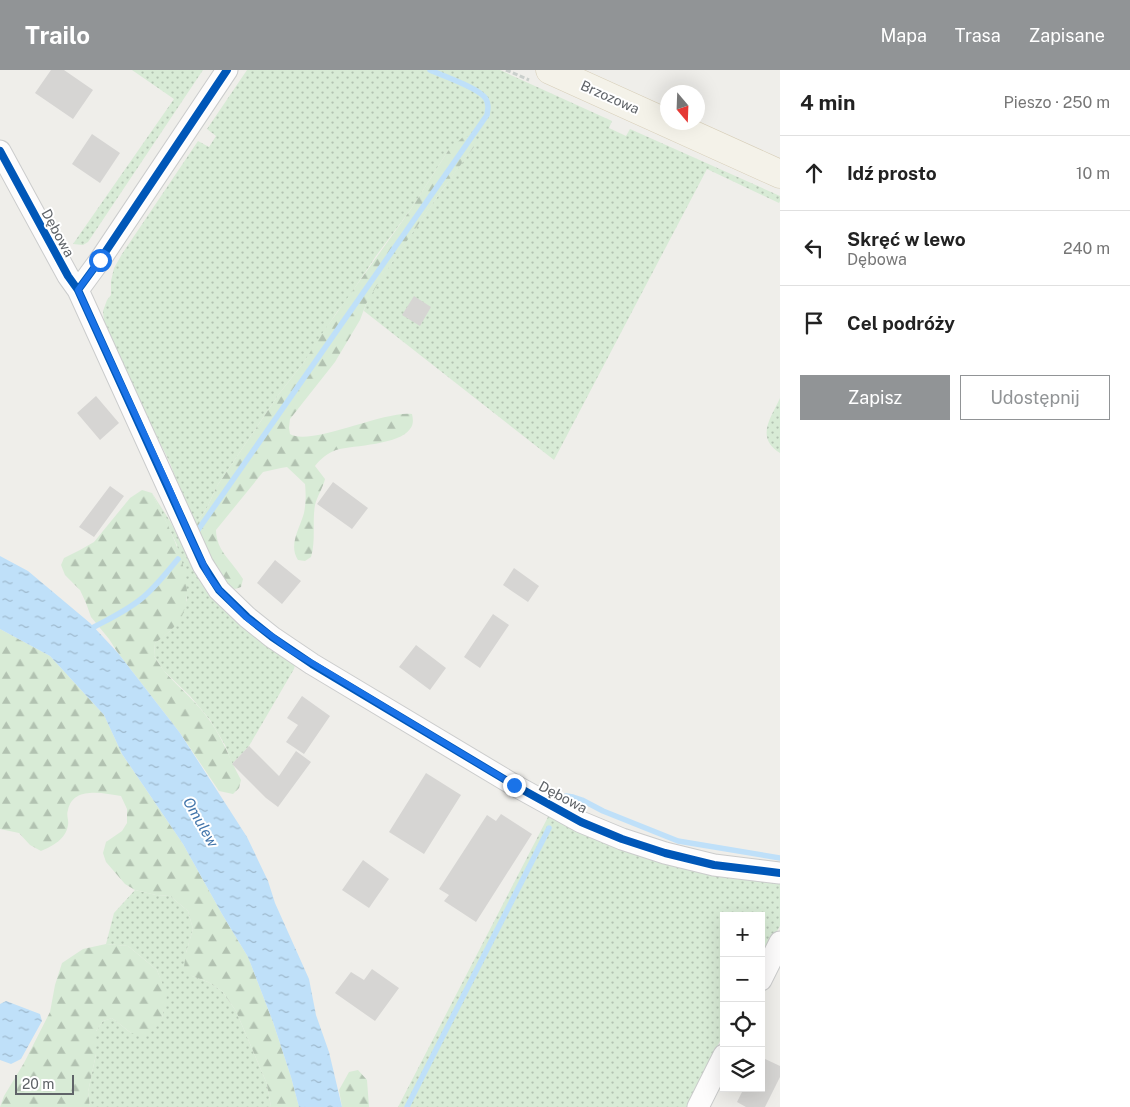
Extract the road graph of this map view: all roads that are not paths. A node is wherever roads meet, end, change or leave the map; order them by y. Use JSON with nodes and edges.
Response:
{"nodes":[{"id":1,"x":227,"y":70,"type":"edge"},
{"id":2,"x":550,"y":70,"type":"edge"},
{"id":3,"x":0,"y":151,"type":"edge"},
{"id":4,"x":780,"y":174,"type":"edge"},
{"id":5,"x":78,"y":290,"type":"junction"},
{"id":6,"x":780,"y":873,"type":"edge"},
{"id":7,"x":780,"y":942,"type":"edge"},
{"id":8,"x":765,"y":972,"type":"edge"},
{"id":9,"x":720,"y":1063,"type":"edge"},
{"id":10,"x":698,"y":1107,"type":"edge"}],
"edges":[{"from":1,"to":5,"type":"street"},
{"from":2,"to":4,"type":"main road","name":"Brzozowa"},
{"from":3,"to":5,"type":"street","name":"Dębowa"},
{"from":5,"to":6,"type":"street","name":"Dębowa"},
{"from":7,"to":8,"type":"street"},
{"from":9,"to":10,"type":"street"}]}
